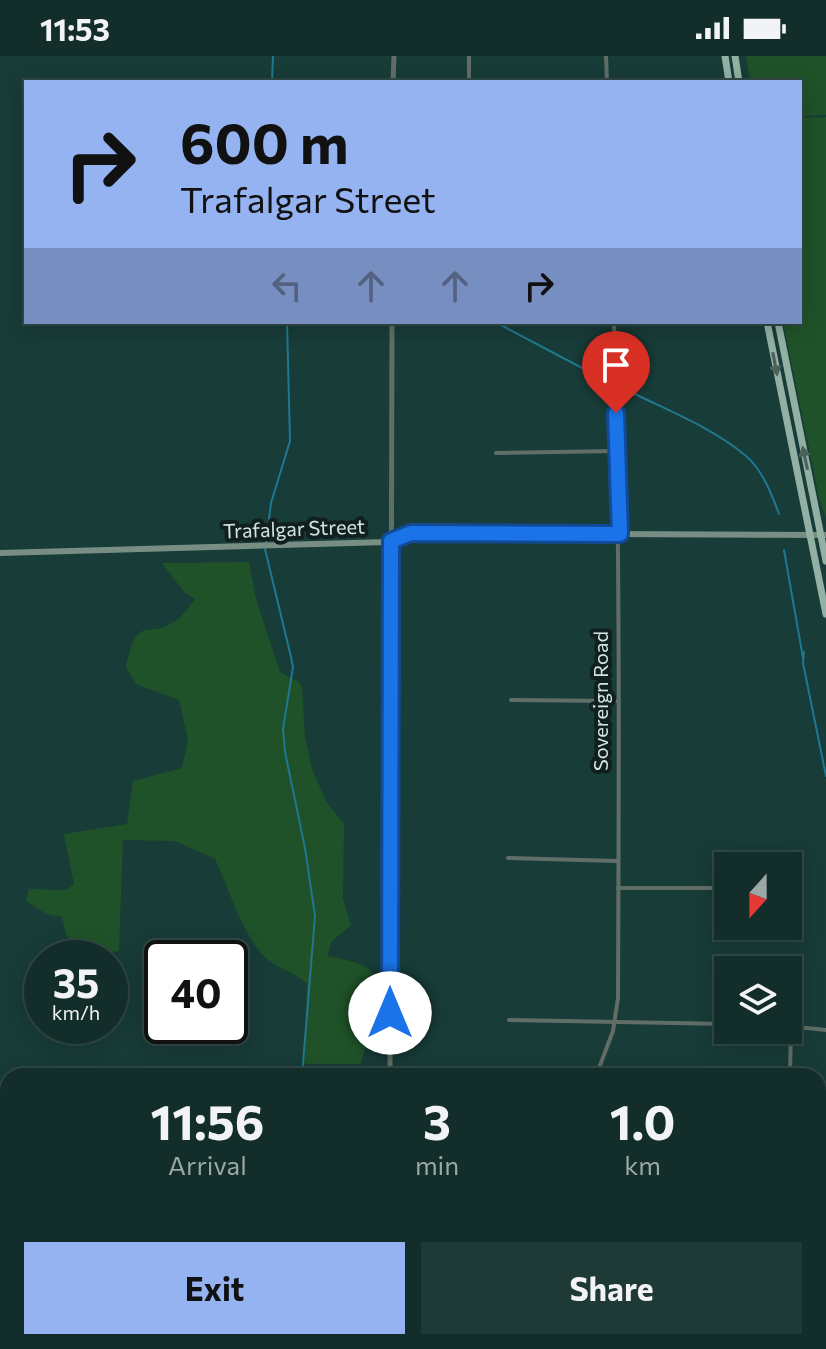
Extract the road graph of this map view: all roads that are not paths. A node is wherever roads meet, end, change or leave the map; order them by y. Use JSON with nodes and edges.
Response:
{"nodes":[{"id":1,"x":394,"y":56,"type":"edge"},
{"id":2,"x":469,"y":56,"type":"edge"},
{"id":3,"x":606,"y":56,"type":"edge"},
{"id":4,"x":725,"y":56,"type":"edge"},
{"id":5,"x":735,"y":56,"type":"edge"},
{"id":6,"x":393,"y":80,"type":"edge"},
{"id":7,"x":469,"y":80,"type":"edge"},
{"id":8,"x":607,"y":80,"type":"edge"},
{"id":9,"x":729,"y":80,"type":"edge"},
{"id":10,"x":739,"y":80,"type":"edge"},
{"id":11,"x":392,"y":324,"type":"edge"},
{"id":12,"x":614,"y":324,"type":"edge"},
{"id":13,"x":767,"y":324,"type":"edge"},
{"id":14,"x":778,"y":324,"type":"edge"},
{"id":15,"x":617,"y":451,"type":"junction"},
{"id":16,"x":496,"y":453,"type":"dead end"},
{"id":17,"x":620,"y":534,"type":"junction"},
{"id":18,"x":823,"y":534,"type":"edge"},
{"id":19,"x":810,"y":535,"type":"junction"},
{"id":20,"x":391,"y":541,"type":"junction"},
{"id":21,"x":0,"y":553,"type":"edge"},
{"id":22,"x":826,"y":561,"type":"edge"},
{"id":23,"x":826,"y":614,"type":"edge"},
{"id":24,"x":511,"y":700,"type":"dead end"},
{"id":25,"x":616,"y":701,"type":"junction"},
{"id":26,"x":508,"y":858,"type":"dead end"},
{"id":27,"x":617,"y":861,"type":"junction"},
{"id":28,"x":618,"y":888,"type":"junction"},
{"id":29,"x":714,"y":888,"type":"edge"},
{"id":30,"x":509,"y":1020,"type":"dead end"},
{"id":31,"x":615,"y":1021,"type":"junction"},
{"id":32,"x":714,"y":1024,"type":"edge"},
{"id":33,"x":802,"y":1027,"type":"edge"},
{"id":34,"x":826,"y":1030,"type":"edge"},
{"id":35,"x":790,"y":1044,"type":"edge"},
{"id":36,"x":390,"y":1068,"type":"edge"},
{"id":37,"x":599,"y":1068,"type":"edge"},
{"id":38,"x":790,"y":1068,"type":"edge"}],
"edges":[{"from":1,"to":6,"type":"street"},
{"from":2,"to":7,"type":"street"},
{"from":3,"to":8,"type":"street"},
{"from":4,"to":9,"type":"highway"},
{"from":5,"to":10,"type":"highway"},
{"from":11,"to":20,"type":"street"},
{"from":12,"to":15,"type":"street","name":"Sovereign Road"},
{"from":13,"to":19,"type":"highway","one_way":true},
{"from":18,"to":14,"type":"highway","one_way":true},
{"from":15,"to":16,"type":"street"},
{"from":15,"to":17,"type":"street","name":"Sovereign Road"},
{"from":17,"to":19,"type":"main road","name":"Trafalgar Street"},
{"from":17,"to":20,"type":"main road","name":"Trafalgar Street"},
{"from":17,"to":25,"type":"street","name":"Sovereign Road"},
{"from":18,"to":19,"type":"main road","name":"Trafalgar Street"},
{"from":18,"to":22,"type":"highway"},
{"from":19,"to":23,"type":"highway"},
{"from":20,"to":21,"type":"main road","name":"Trafalgar Street"},
{"from":20,"to":36,"type":"street"},
{"from":24,"to":25,"type":"street"},
{"from":25,"to":27,"type":"street","name":"Sovereign Road"},
{"from":26,"to":27,"type":"street"},
{"from":27,"to":28,"type":"street","name":"Sovereign Road"},
{"from":28,"to":29,"type":"street"},
{"from":28,"to":31,"type":"street","name":"Sovereign Road"},
{"from":30,"to":31,"type":"street"},
{"from":31,"to":32,"type":"street"},
{"from":31,"to":37,"type":"street","name":"Sovereign Road"},
{"from":33,"to":34,"type":"street"},
{"from":35,"to":38,"type":"street"}]}
